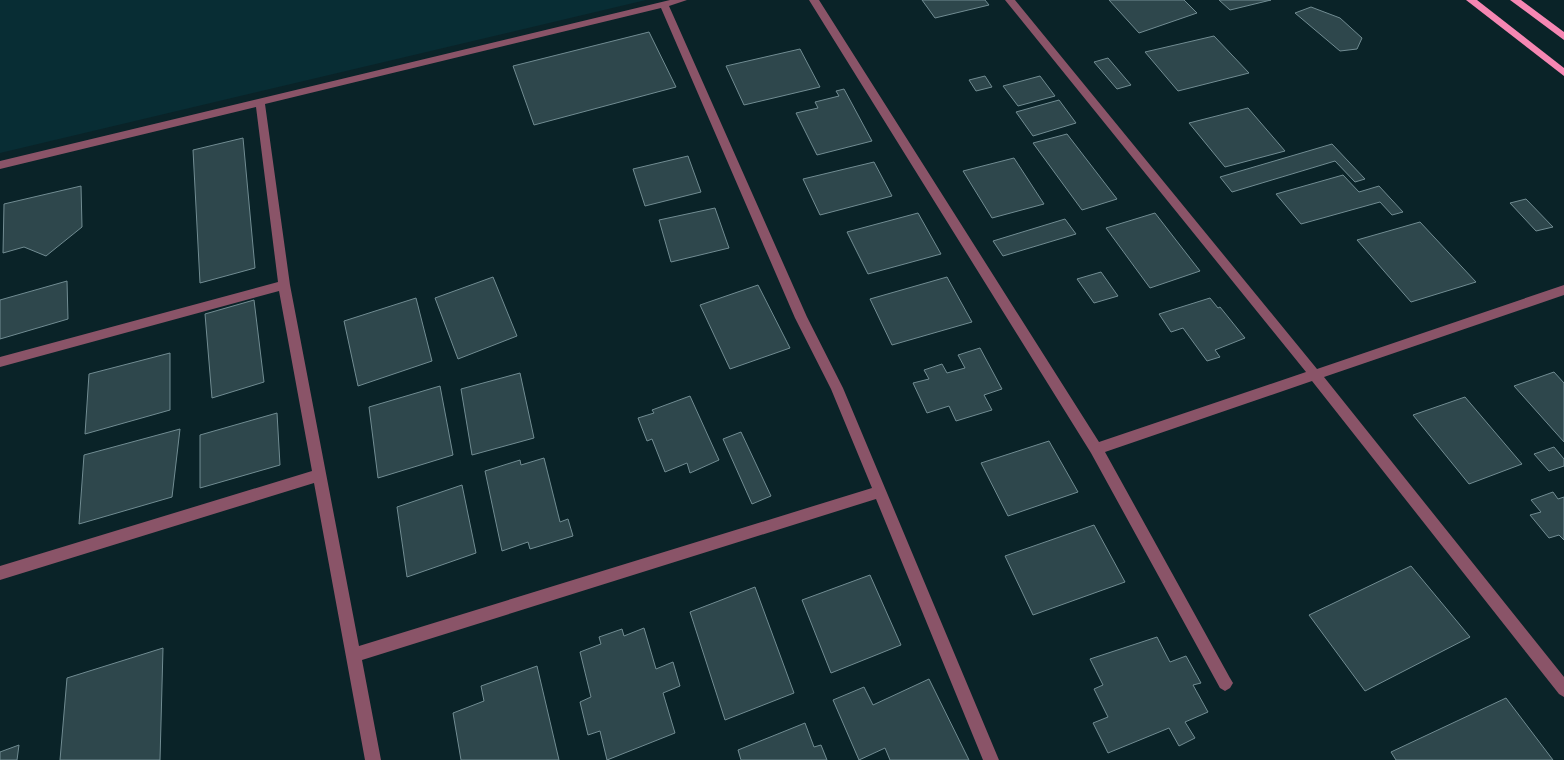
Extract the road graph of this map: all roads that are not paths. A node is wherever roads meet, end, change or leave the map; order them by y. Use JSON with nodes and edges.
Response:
{"nodes":[{"id":1,"x":682,"y":0,"type":"edge"},
{"id":2,"x":814,"y":0,"type":"edge"},
{"id":3,"x":1010,"y":0,"type":"edge"},
{"id":4,"x":1471,"y":0,"type":"edge"},
{"id":5,"x":1515,"y":0,"type":"edge"},
{"id":6,"x":664,"y":5,"type":"junction"},
{"id":7,"x":1564,"y":37,"type":"edge"},
{"id":8,"x":1564,"y":73,"type":"edge"},
{"id":9,"x":260,"y":101,"type":"junction"},
{"id":10,"x":0,"y":165,"type":"edge"},
{"id":11,"x":284,"y":285,"type":"junction"},
{"id":12,"x":1564,"y":290,"type":"edge"},
{"id":13,"x":0,"y":362,"type":"edge"},
{"id":14,"x":1315,"y":374,"type":"junction"},
{"id":15,"x":1096,"y":449,"type":"junction"},
{"id":16,"x":319,"y":475,"type":"junction"},
{"id":17,"x":881,"y":490,"type":"junction"},
{"id":18,"x":0,"y":573,"type":"edge"},
{"id":19,"x":353,"y":655,"type":"junction"},
{"id":20,"x":1225,"y":683,"type":"dead end"},
{"id":21,"x":1564,"y":689,"type":"edge"},
{"id":22,"x":373,"y":760,"type":"edge"},
{"id":23,"x":991,"y":760,"type":"edge"}],
"edges":[{"from":1,"to":6,"type":"street"},
{"from":2,"to":15,"type":"street"},
{"from":3,"to":14,"type":"street"},
{"from":4,"to":8,"type":"main road"},
{"from":5,"to":7,"type":"main road"},
{"from":6,"to":9,"type":"street"},
{"from":6,"to":17,"type":"street"},
{"from":9,"to":10,"type":"street"},
{"from":9,"to":11,"type":"street"},
{"from":11,"to":13,"type":"street"},
{"from":11,"to":16,"type":"street"},
{"from":12,"to":14,"type":"street"},
{"from":14,"to":15,"type":"street"},
{"from":14,"to":21,"type":"street"},
{"from":15,"to":20,"type":"street"},
{"from":16,"to":18,"type":"street"},
{"from":16,"to":19,"type":"street"},
{"from":17,"to":19,"type":"street"},
{"from":17,"to":23,"type":"street"},
{"from":19,"to":22,"type":"street"}]}
